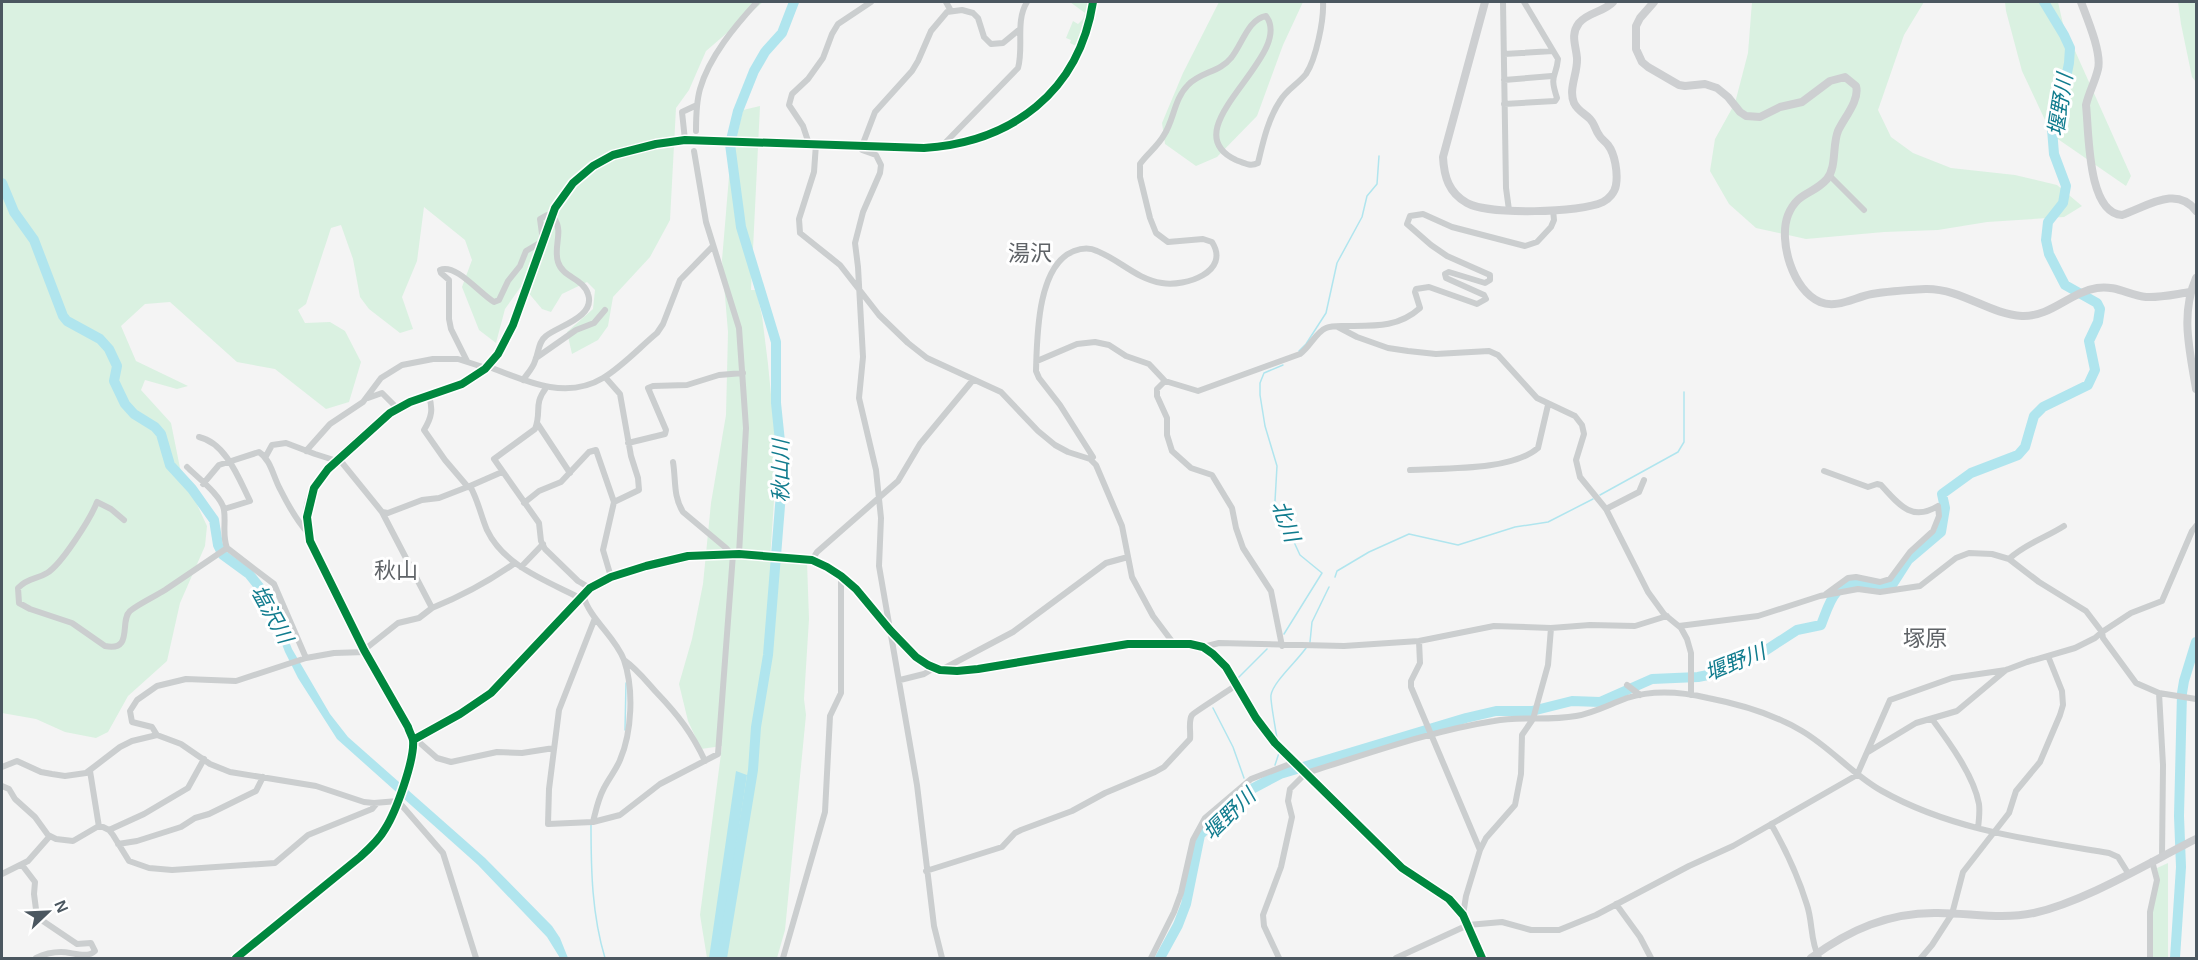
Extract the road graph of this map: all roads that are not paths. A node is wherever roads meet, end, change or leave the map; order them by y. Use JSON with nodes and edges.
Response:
{"nodes":[{"id":1,"x":757,"y":2,"type":"edge"},
{"id":2,"x":871,"y":2,"type":"edge"},
{"id":3,"x":946,"y":2,"type":"edge"},
{"id":4,"x":1027,"y":2,"type":"edge"},
{"id":5,"x":1093,"y":2,"type":"edge"},
{"id":6,"x":1323,"y":2,"type":"edge"},
{"id":7,"x":1485,"y":2,"type":"edge"},
{"id":8,"x":1503,"y":2,"type":"edge"},
{"id":9,"x":1524,"y":2,"type":"edge"},
{"id":10,"x":1613,"y":2,"type":"edge"},
{"id":11,"x":1654,"y":2,"type":"edge"},
{"id":12,"x":2081,"y":2,"type":"edge"},
{"id":13,"x":951,"y":11,"type":"junction"},
{"id":14,"x":1020,"y":29,"type":"junction"},
{"id":15,"x":1553,"y":51,"type":"junction"},
{"id":16,"x":1504,"y":54,"type":"junction"},
{"id":17,"x":1552,"y":76,"type":"junction"},
{"id":18,"x":1504,"y":80,"type":"junction"},
{"id":19,"x":1504,"y":104,"type":"junction"},
{"id":20,"x":697,"y":105,"type":"junction"},
{"id":21,"x":696,"y":131,"type":"dead end"},
{"id":22,"x":685,"y":140,"type":"junction"},
{"id":23,"x":656,"y":144,"type":"tunnel mouth"},
{"id":24,"x":812,"y":144,"type":"junction"},
{"id":25,"x":862,"y":146,"type":"junction"},
{"id":26,"x":941,"y":147,"type":"junction"},
{"id":27,"x":694,"y":151,"type":"dead end"},
{"id":28,"x":1830,"y":175,"type":"junction"},
{"id":29,"x":1509,"y":210,"type":"junction"},
{"id":30,"x":1553,"y":210,"type":"junction"},
{"id":31,"x":1864,"y":210,"type":"dead end"},
{"id":32,"x":2196,"y":211,"type":"edge"},
{"id":33,"x":713,"y":246,"type":"junction"},
{"id":34,"x":2196,"y":278,"type":"edge"},
{"id":35,"x":859,"y":292,"type":"junction"},
{"id":36,"x":2191,"y":292,"type":"junction"},
{"id":37,"x":523,"y":296,"type":"tunnel mouth"},
{"id":38,"x":605,"y":310,"type":"dead end"},
{"id":39,"x":1336,"y":326,"type":"junction"},
{"id":40,"x":536,"y":358,"type":"junction"},
{"id":41,"x":1036,"y":361,"type":"junction"},
{"id":42,"x":467,"y":362,"type":"junction"},
{"id":43,"x":486,"y":367,"type":"junction"},
{"id":44,"x":743,"y":373,"type":"junction"},
{"id":45,"x":605,"y":377,"type":"junction"},
{"id":46,"x":973,"y":380,"type":"junction"},
{"id":47,"x":523,"y":381,"type":"junction"},
{"id":48,"x":1165,"y":381,"type":"junction"},
{"id":49,"x":546,"y":388,"type":"junction"},
{"id":50,"x":2196,"y":389,"type":"edge"},
{"id":51,"x":429,"y":396,"type":"junction"},
{"id":52,"x":368,"y":398,"type":"junction"},
{"id":53,"x":1548,"y":405,"type":"junction"},
{"id":54,"x":397,"y":408,"type":"junction"},
{"id":55,"x":537,"y":423,"type":"junction"},
{"id":56,"x":199,"y":437,"type":"dead end"},
{"id":57,"x":628,"y":443,"type":"junction"},
{"id":58,"x":306,"y":451,"type":"junction"},
{"id":59,"x":266,"y":456,"type":"junction"},
{"id":60,"x":1093,"y":457,"type":"dead end"},
{"id":61,"x":338,"y":460,"type":"junction"},
{"id":62,"x":231,"y":462,"type":"junction"},
{"id":63,"x":673,"y":462,"type":"dead end"},
{"id":64,"x":187,"y":467,"type":"dead end"},
{"id":65,"x":1410,"y":470,"type":"dead end"},
{"id":66,"x":502,"y":471,"type":"junction"},
{"id":67,"x":1824,"y":471,"type":"dead end"},
{"id":68,"x":570,"y":472,"type":"junction"},
{"id":69,"x":1644,"y":480,"type":"dead end"},
{"id":70,"x":203,"y":484,"type":"junction"},
{"id":71,"x":469,"y":487,"type":"junction"},
{"id":72,"x":878,"y":498,"type":"junction"},
{"id":73,"x":524,"y":502,"type":"junction"},
{"id":74,"x":614,"y":502,"type":"junction"},
{"id":75,"x":224,"y":509,"type":"junction"},
{"id":76,"x":1606,"y":509,"type":"junction"},
{"id":77,"x":382,"y":512,"type":"junction"},
{"id":78,"x":124,"y":520,"type":"dead end"},
{"id":79,"x":2064,"y":526,"type":"dead end"},
{"id":80,"x":2196,"y":526,"type":"edge"},
{"id":81,"x":308,"y":534,"type":"junction"},
{"id":82,"x":543,"y":544,"type":"junction"},
{"id":83,"x":227,"y":548,"type":"junction"},
{"id":84,"x":734,"y":554,"type":"junction"},
{"id":85,"x":1128,"y":557,"type":"junction"},
{"id":86,"x":2009,"y":559,"type":"junction"},
{"id":87,"x":812,"y":560,"type":"junction"},
{"id":88,"x":518,"y":565,"type":"junction"},
{"id":89,"x":841,"y":576,"type":"junction"},
{"id":90,"x":611,"y":577,"type":"junction"},
{"id":91,"x":1857,"y":578,"type":"junction"},
{"id":92,"x":590,"y":588,"type":"junction"},
{"id":93,"x":1865,"y":590,"type":"junction"},
{"id":94,"x":1826,"y":595,"type":"junction"},
{"id":95,"x":581,"y":596,"type":"junction"},
{"id":96,"x":432,"y":608,"type":"junction"},
{"id":97,"x":1667,"y":616,"type":"junction"},
{"id":98,"x":595,"y":618,"type":"junction"},
{"id":99,"x":1679,"y":626,"type":"junction"},
{"id":100,"x":1551,"y":628,"type":"junction"},
{"id":101,"x":890,"y":630,"type":"junction"},
{"id":102,"x":2102,"y":632,"type":"junction"},
{"id":103,"x":1419,"y":641,"type":"junction"},
{"id":104,"x":1174,"y":644,"type":"junction"},
{"id":105,"x":1282,"y":646,"type":"junction"},
{"id":106,"x":1203,"y":647,"type":"junction"},
{"id":107,"x":365,"y":651,"type":"junction"},
{"id":108,"x":2048,"y":656,"type":"junction"},
{"id":109,"x":305,"y":659,"type":"junction"},
{"id":110,"x":624,"y":659,"type":"junction"},
{"id":111,"x":937,"y":669,"type":"junction"},
{"id":112,"x":2006,"y":670,"type":"junction"},
{"id":113,"x":900,"y":680,"type":"junction"},
{"id":114,"x":1236,"y":685,"type":"junction"},
{"id":115,"x":1626,"y":685,"type":"dead end"},
{"id":116,"x":2159,"y":693,"type":"junction"},
{"id":117,"x":1640,"y":695,"type":"junction"},
{"id":118,"x":1691,"y":695,"type":"junction"},
{"id":119,"x":2196,"y":699,"type":"edge"},
{"id":120,"x":401,"y":713,"type":"junction"},
{"id":121,"x":1533,"y":719,"type":"junction"},
{"id":122,"x":1932,"y":719,"type":"junction"},
{"id":123,"x":428,"y":732,"type":"junction"},
{"id":124,"x":1432,"y":734,"type":"junction"},
{"id":125,"x":157,"y":735,"type":"junction"},
{"id":126,"x":416,"y":742,"type":"junction"},
{"id":127,"x":554,"y":748,"type":"junction"},
{"id":128,"x":1868,"y":752,"type":"junction"},
{"id":129,"x":204,"y":759,"type":"junction"},
{"id":130,"x":705,"y":761,"type":"junction"},
{"id":131,"x":1295,"y":763,"type":"junction"},
{"id":132,"x":2,"y":767,"type":"edge"},
{"id":133,"x":90,"y":771,"type":"junction"},
{"id":134,"x":1305,"y":772,"type":"junction"},
{"id":135,"x":1857,"y":775,"type":"junction"},
{"id":136,"x":263,"y":777,"type":"junction"},
{"id":137,"x":2,"y":786,"type":"edge"},
{"id":138,"x":399,"y":798,"type":"junction"},
{"id":139,"x":377,"y":803,"type":"junction"},
{"id":140,"x":593,"y":822,"type":"junction"},
{"id":141,"x":1771,"y":824,"type":"junction"},
{"id":142,"x":99,"y":827,"type":"junction"},
{"id":143,"x":1978,"y":828,"type":"junction"},
{"id":144,"x":109,"y":830,"type":"junction"},
{"id":145,"x":1994,"y":834,"type":"junction"},
{"id":146,"x":50,"y":836,"type":"junction"},
{"id":147,"x":2196,"y":839,"type":"edge"},
{"id":148,"x":118,"y":844,"type":"junction"},
{"id":149,"x":1480,"y":850,"type":"junction"},
{"id":150,"x":2162,"y":856,"type":"junction"},
{"id":151,"x":2152,"y":861,"type":"junction"},
{"id":152,"x":22,"y":865,"type":"junction"},
{"id":153,"x":926,"y":871,"type":"junction"},
{"id":154,"x":2128,"y":873,"type":"junction"},
{"id":155,"x":2,"y":874,"type":"edge"},
{"id":156,"x":1616,"y":904,"type":"junction"},
{"id":157,"x":1952,"y":914,"type":"junction"},
{"id":158,"x":1463,"y":915,"type":"junction"},
{"id":159,"x":1468,"y":925,"type":"junction"},
{"id":160,"x":1816,"y":957,"type":"edge"},
{"id":161,"x":36,"y":958,"type":"edge"},
{"id":162,"x":236,"y":958,"type":"edge"},
{"id":163,"x":476,"y":958,"type":"edge"},
{"id":164,"x":783,"y":958,"type":"edge"},
{"id":165,"x":942,"y":958,"type":"edge"},
{"id":166,"x":1151,"y":958,"type":"edge"},
{"id":167,"x":1279,"y":958,"type":"edge"},
{"id":168,"x":1396,"y":958,"type":"edge"},
{"id":169,"x":1482,"y":958,"type":"edge"},
{"id":170,"x":1649,"y":958,"type":"edge"},
{"id":171,"x":1921,"y":958,"type":"edge"},
{"id":172,"x":2150,"y":958,"type":"edge"}],
"edges":[{"from":1,"to":20,"type":"street"},
{"from":2,"to":24,"type":"street"},
{"from":3,"to":13,"type":"street"},
{"from":4,"to":14,"type":"street"},
{"from":5,"to":26,"type":"street"},
{"from":6,"to":41,"type":"street"},
{"from":7,"to":29,"type":"street"},
{"from":8,"to":16,"type":"street"},
{"from":9,"to":15,"type":"street"},
{"from":10,"to":30,"type":"street"},
{"from":11,"to":28,"type":"street"},
{"from":12,"to":32,"type":"street"},
{"from":13,"to":14,"type":"street"},
{"from":13,"to":25,"type":"street"},
{"from":14,"to":26,"type":"street"},
{"from":15,"to":16,"type":"street"},
{"from":15,"to":17,"type":"street"},
{"from":16,"to":18,"type":"street"},
{"from":17,"to":18,"type":"street"},
{"from":17,"to":19,"type":"street"},
{"from":18,"to":19,"type":"street"},
{"from":19,"to":29,"type":"street"},
{"from":20,"to":21,"type":"street"},
{"from":20,"to":22,"type":"street"},
{"from":22,"to":23,"type":"street"},
{"from":22,"to":24,"type":"street"},
{"from":24,"to":25,"type":"street"},
{"from":24,"to":35,"type":"street"},
{"from":25,"to":26,"type":"street"},
{"from":25,"to":35,"type":"street"},
{"from":27,"to":33,"type":"street"},
{"from":28,"to":31,"type":"street"},
{"from":28,"to":36,"type":"street"},
{"from":29,"to":30,"type":"street"},
{"from":30,"to":39,"type":"street"},
{"from":33,"to":44,"type":"street"},
{"from":33,"to":45,"type":"street"},
{"from":34,"to":36,"type":"street"},
{"from":35,"to":46,"type":"street"},
{"from":35,"to":72,"type":"street"},
{"from":36,"to":50,"type":"street"},
{"from":37,"to":43,"type":"street"},
{"from":38,"to":40,"type":"street"},
{"from":39,"to":48,"type":"street"},
{"from":39,"to":53,"type":"street"},
{"from":40,"to":42,"type":"street"},
{"from":40,"to":47,"type":"street"},
{"from":41,"to":48,"type":"street"},
{"from":41,"to":60,"type":"street"},
{"from":42,"to":43,"type":"street"},
{"from":42,"to":52,"type":"street"},
{"from":43,"to":47,"type":"street"},
{"from":43,"to":51,"type":"street"},
{"from":44,"to":57,"type":"street"},
{"from":44,"to":84,"type":"street"},
{"from":45,"to":49,"type":"street"},
{"from":45,"to":57,"type":"street"},
{"from":46,"to":72,"type":"street"},
{"from":46,"to":85,"type":"street"},
{"from":47,"to":49,"type":"street"},
{"from":48,"to":105,"type":"street"},
{"from":49,"to":55,"type":"street"},
{"from":51,"to":54,"type":"street"},
{"from":51,"to":71,"type":"street"},
{"from":52,"to":54,"type":"street"},
{"from":52,"to":58,"type":"street"},
{"from":53,"to":65,"type":"street"},
{"from":53,"to":76,"type":"street"},
{"from":54,"to":61,"type":"street"},
{"from":55,"to":66,"type":"street"},
{"from":55,"to":68,"type":"street"},
{"from":56,"to":62,"type":"street"},
{"from":57,"to":74,"type":"street"},
{"from":58,"to":59,"type":"street"},
{"from":58,"to":61,"type":"street"},
{"from":59,"to":62,"type":"street"},
{"from":59,"to":81,"type":"street"},
{"from":61,"to":77,"type":"street"},
{"from":61,"to":81,"type":"street"},
{"from":62,"to":70,"type":"street"},
{"from":62,"to":75,"type":"street"},
{"from":63,"to":84,"type":"street"},
{"from":64,"to":70,"type":"street"},
{"from":66,"to":71,"type":"street"},
{"from":66,"to":73,"type":"street"},
{"from":67,"to":91,"type":"street"},
{"from":68,"to":73,"type":"street"},
{"from":68,"to":74,"type":"street"},
{"from":69,"to":76,"type":"street"},
{"from":70,"to":75,"type":"street"},
{"from":71,"to":77,"type":"street"},
{"from":71,"to":88,"type":"street"},
{"from":72,"to":87,"type":"street"},
{"from":72,"to":101,"type":"street"},
{"from":73,"to":82,"type":"street"},
{"from":74,"to":90,"type":"street"},
{"from":75,"to":83,"type":"street"},
{"from":76,"to":97,"type":"street"},
{"from":77,"to":96,"type":"street"},
{"from":78,"to":83,"type":"street"},
{"from":79,"to":86,"type":"street"},
{"from":80,"to":102,"type":"street"},
{"from":81,"to":107,"type":"street"},
{"from":82,"to":88,"type":"street"},
{"from":82,"to":92,"type":"street"},
{"from":83,"to":109,"type":"street"},
{"from":84,"to":87,"type":"street"},
{"from":84,"to":90,"type":"street"},
{"from":84,"to":130,"type":"street"},
{"from":85,"to":104,"type":"street"},
{"from":85,"to":111,"type":"street"},
{"from":86,"to":93,"type":"street"},
{"from":86,"to":102,"type":"street"},
{"from":87,"to":89,"type":"street"},
{"from":88,"to":95,"type":"street"},
{"from":88,"to":96,"type":"street"},
{"from":89,"to":101,"type":"street"},
{"from":89,"to":164,"type":"street"},
{"from":90,"to":92,"type":"street"},
{"from":91,"to":93,"type":"street"},
{"from":91,"to":94,"type":"street"},
{"from":92,"to":95,"type":"street"},
{"from":93,"to":94,"type":"street"},
{"from":94,"to":99,"type":"street"},
{"from":95,"to":98,"type":"street"},
{"from":95,"to":123,"type":"street"},
{"from":96,"to":107,"type":"street"},
{"from":97,"to":99,"type":"street"},
{"from":97,"to":100,"type":"street"},
{"from":98,"to":110,"type":"street"},
{"from":98,"to":127,"type":"street"},
{"from":99,"to":118,"type":"street"},
{"from":100,"to":103,"type":"street"},
{"from":100,"to":121,"type":"street"},
{"from":101,"to":111,"type":"street"},
{"from":101,"to":113,"type":"street"},
{"from":102,"to":108,"type":"street"},
{"from":102,"to":116,"type":"street"},
{"from":103,"to":105,"type":"street"},
{"from":103,"to":124,"type":"street"},
{"from":104,"to":106,"type":"street"},
{"from":104,"to":111,"type":"street"},
{"from":105,"to":106,"type":"street"},
{"from":106,"to":114,"type":"street"},
{"from":107,"to":109,"type":"street"},
{"from":107,"to":120,"type":"street"},
{"from":108,"to":112,"type":"street"},
{"from":108,"to":145,"type":"street"},
{"from":109,"to":125,"type":"street"},
{"from":110,"to":130,"type":"street"},
{"from":110,"to":140,"type":"street"},
{"from":111,"to":113,"type":"street"},
{"from":112,"to":122,"type":"street"},
{"from":112,"to":128,"type":"street"},
{"from":113,"to":153,"type":"street"},
{"from":114,"to":131,"type":"street"},
{"from":114,"to":153,"type":"street"},
{"from":115,"to":117,"type":"street"},
{"from":116,"to":119,"type":"street"},
{"from":116,"to":150,"type":"street"},
{"from":117,"to":118,"type":"street"},
{"from":117,"to":121,"type":"street"},
{"from":118,"to":135,"type":"street"},
{"from":120,"to":123,"type":"street"},
{"from":120,"to":126,"type":"street"},
{"from":121,"to":124,"type":"street"},
{"from":121,"to":149,"type":"street"},
{"from":122,"to":128,"type":"street"},
{"from":122,"to":143,"type":"street"},
{"from":123,"to":126,"type":"street"},
{"from":124,"to":134,"type":"street"},
{"from":124,"to":149,"type":"street"},
{"from":125,"to":129,"type":"street"},
{"from":125,"to":133,"type":"street"},
{"from":126,"to":127,"type":"street"},
{"from":126,"to":138,"type":"street"},
{"from":127,"to":140,"type":"street"},
{"from":128,"to":135,"type":"street"},
{"from":129,"to":136,"type":"street"},
{"from":129,"to":144,"type":"street"},
{"from":130,"to":140,"type":"street"},
{"from":131,"to":134,"type":"street"},
{"from":131,"to":166,"type":"street"},
{"from":132,"to":133,"type":"street"},
{"from":133,"to":142,"type":"street"},
{"from":134,"to":158,"type":"street"},
{"from":134,"to":167,"type":"street"},
{"from":135,"to":141,"type":"street"},
{"from":135,"to":143,"type":"street"},
{"from":136,"to":139,"type":"street"},
{"from":136,"to":148,"type":"street"},
{"from":137,"to":146,"type":"street"},
{"from":138,"to":139,"type":"street"},
{"from":138,"to":162,"type":"street"},
{"from":138,"to":163,"type":"street"},
{"from":139,"to":148,"type":"street"},
{"from":141,"to":156,"type":"street"},
{"from":141,"to":160,"type":"street"},
{"from":142,"to":144,"type":"street"},
{"from":142,"to":146,"type":"street"},
{"from":143,"to":145,"type":"street"},
{"from":144,"to":148,"type":"street"},
{"from":145,"to":154,"type":"street"},
{"from":145,"to":157,"type":"street"},
{"from":146,"to":152,"type":"street"},
{"from":147,"to":150,"type":"street"},
{"from":149,"to":158,"type":"street"},
{"from":150,"to":151,"type":"street"},
{"from":151,"to":154,"type":"street"},
{"from":151,"to":172,"type":"street"},
{"from":152,"to":155,"type":"street"},
{"from":152,"to":161,"type":"street"},
{"from":153,"to":165,"type":"street"},
{"from":154,"to":157,"type":"street"},
{"from":156,"to":159,"type":"street"},
{"from":156,"to":170,"type":"street"},
{"from":157,"to":160,"type":"street"},
{"from":157,"to":171,"type":"street"},
{"from":158,"to":159,"type":"street"},
{"from":159,"to":168,"type":"street"},
{"from":159,"to":169,"type":"street"}]}
